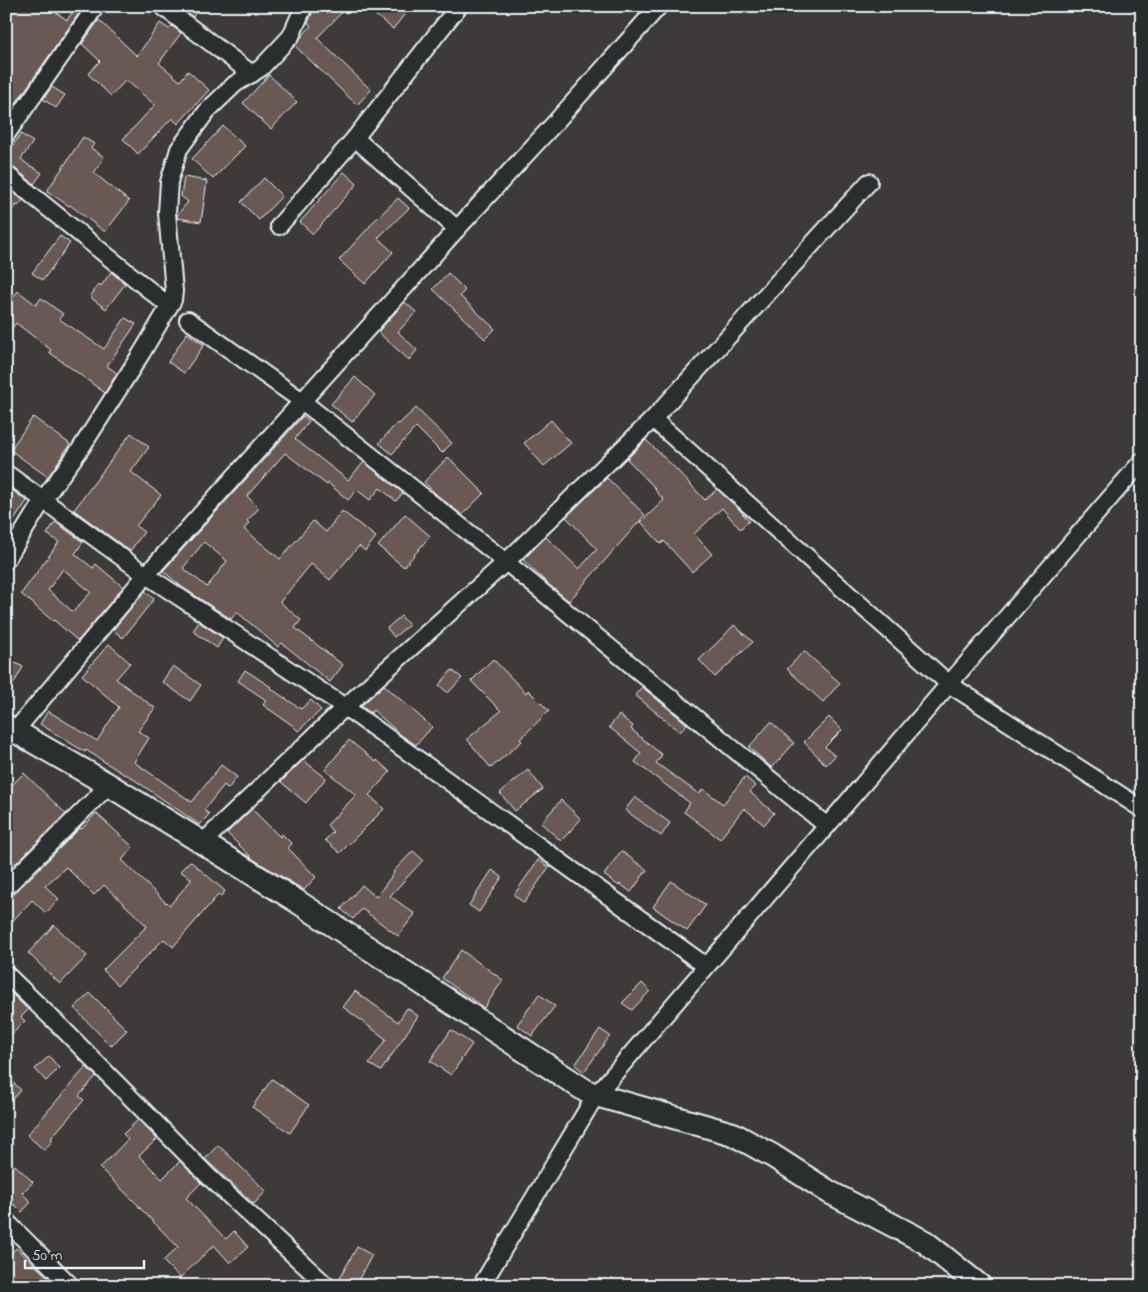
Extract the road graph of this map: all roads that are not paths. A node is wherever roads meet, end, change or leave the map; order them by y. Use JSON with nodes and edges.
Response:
{"nodes":[{"id":1,"x":96,"y":6,"type":"edge"},
{"id":2,"x":162,"y":6,"type":"edge"},
{"id":3,"x":304,"y":6,"type":"edge"},
{"id":4,"x":459,"y":6,"type":"edge"},
{"id":5,"x":659,"y":6,"type":"edge"},
{"id":6,"x":252,"y":74,"type":"junction"},
{"id":7,"x":6,"y":135,"type":"edge"},
{"id":8,"x":355,"y":138,"type":"junction"},
{"id":9,"x":6,"y":174,"type":"edge"},
{"id":10,"x":869,"y":182,"type":"dead end"},
{"id":11,"x":279,"y":226,"type":"dead end"},
{"id":12,"x":456,"y":229,"type":"junction"},
{"id":13,"x":169,"y":306,"type":"junction"},
{"id":14,"x":188,"y":320,"type":"dead end"},
{"id":15,"x":302,"y":401,"type":"junction"},
{"id":16,"x":653,"y":419,"type":"junction"},
{"id":17,"x":1142,"y":461,"type":"edge"},
{"id":18,"x":6,"y":473,"type":"edge"},
{"id":19,"x":43,"y":500,"type":"junction"},
{"id":20,"x":6,"y":560,"type":"edge"},
{"id":21,"x":506,"y":562,"type":"junction"},
{"id":22,"x":146,"y":575,"type":"junction"},
{"id":23,"x":948,"y":684,"type":"junction"},
{"id":24,"x":345,"y":707,"type":"junction"},
{"id":25,"x":9,"y":732,"type":"edge"},
{"id":26,"x":109,"y":785,"type":"junction"},
{"id":27,"x":1142,"y":809,"type":"edge"},
{"id":28,"x":827,"y":826,"type":"junction"},
{"id":29,"x":202,"y":843,"type":"junction"},
{"id":30,"x":6,"y":887,"type":"edge"},
{"id":31,"x":706,"y":966,"type":"junction"},
{"id":32,"x":6,"y":974,"type":"edge"},
{"id":33,"x":596,"y":1095,"type":"junction"},
{"id":34,"x":6,"y":1221,"type":"edge"},
{"id":35,"x":71,"y":1286,"type":"edge"},
{"id":36,"x":328,"y":1286,"type":"edge"},
{"id":37,"x":481,"y":1286,"type":"edge"},
{"id":38,"x":980,"y":1286,"type":"edge"}],
"edges":[{"from":1,"to":7,"type":"street"},
{"from":2,"to":6,"type":"street"},
{"from":3,"to":6,"type":"street"},
{"from":4,"to":8,"type":"street"},
{"from":5,"to":12,"type":"street"},
{"from":6,"to":13,"type":"street"},
{"from":8,"to":11,"type":"street"},
{"from":8,"to":12,"type":"street"},
{"from":9,"to":13,"type":"street"},
{"from":10,"to":16,"type":"street"},
{"from":12,"to":15,"type":"street"},
{"from":13,"to":19,"type":"street"},
{"from":14,"to":15,"type":"street"},
{"from":15,"to":21,"type":"street"},
{"from":15,"to":22,"type":"street"},
{"from":16,"to":21,"type":"street"},
{"from":16,"to":23,"type":"street"},
{"from":17,"to":23,"type":"street"},
{"from":18,"to":19,"type":"street"},
{"from":19,"to":20,"type":"street"},
{"from":19,"to":22,"type":"street"},
{"from":21,"to":24,"type":"street"},
{"from":21,"to":28,"type":"street"},
{"from":22,"to":24,"type":"street"},
{"from":22,"to":25,"type":"street"},
{"from":23,"to":27,"type":"street"},
{"from":23,"to":28,"type":"street"},
{"from":24,"to":29,"type":"street"},
{"from":24,"to":31,"type":"street"},
{"from":25,"to":26,"type":"street"},
{"from":26,"to":29,"type":"street"},
{"from":26,"to":30,"type":"street"},
{"from":28,"to":31,"type":"street"},
{"from":29,"to":33,"type":"street"},
{"from":31,"to":33,"type":"street"},
{"from":32,"to":36,"type":"street"},
{"from":33,"to":37,"type":"street"},
{"from":33,"to":38,"type":"street"},
{"from":34,"to":35,"type":"street"}]}
